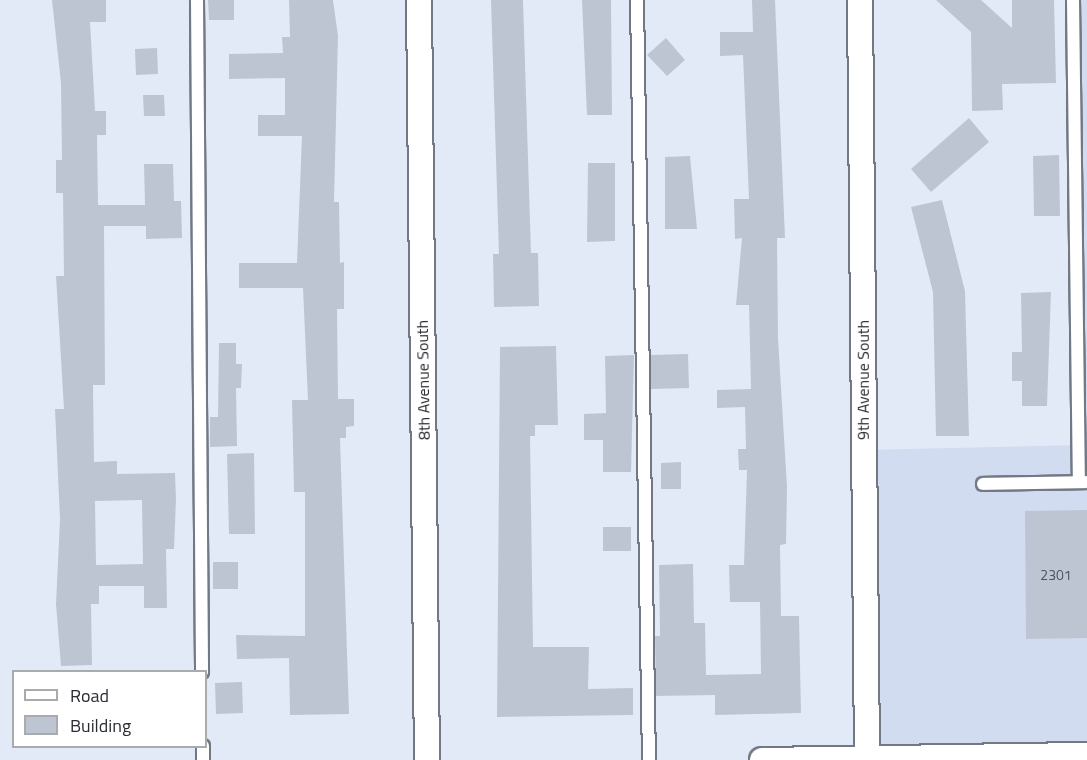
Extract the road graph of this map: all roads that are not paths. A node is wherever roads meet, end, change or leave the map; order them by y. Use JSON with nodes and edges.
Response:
{"nodes":[{"id":1,"x":197,"y":0,"type":"edge"},
{"id":2,"x":419,"y":0,"type":"edge"},
{"id":3,"x":637,"y":0,"type":"edge"},
{"id":4,"x":860,"y":0,"type":"edge"},
{"id":5,"x":1073,"y":0,"type":"edge"},
{"id":6,"x":1083,"y":482,"type":"edge"},
{"id":7,"x":983,"y":484,"type":"dead end"},
{"id":8,"x":202,"y":670,"type":"edge"},
{"id":9,"x":1078,"y":757,"type":"edge"},
{"id":10,"x":1019,"y":758,"type":"edge"},
{"id":11,"x":867,"y":759,"type":"edge"},
{"id":12,"x":427,"y":760,"type":"edge"},
{"id":13,"x":649,"y":760,"type":"edge"},
{"id":14,"x":762,"y":760,"type":"edge"}],
"edges":[{"from":1,"to":8,"type":"lane"},
{"from":2,"to":12,"type":"street","name":"8th Avenue South"},
{"from":3,"to":13,"type":"lane"},
{"from":4,"to":11,"type":"street","name":"9th Avenue South"},
{"from":5,"to":6,"type":"lane"},
{"from":6,"to":7,"type":"lane"},
{"from":9,"to":10,"type":"street"},
{"from":10,"to":11,"type":"street"},
{"from":11,"to":14,"type":"street"}]}
